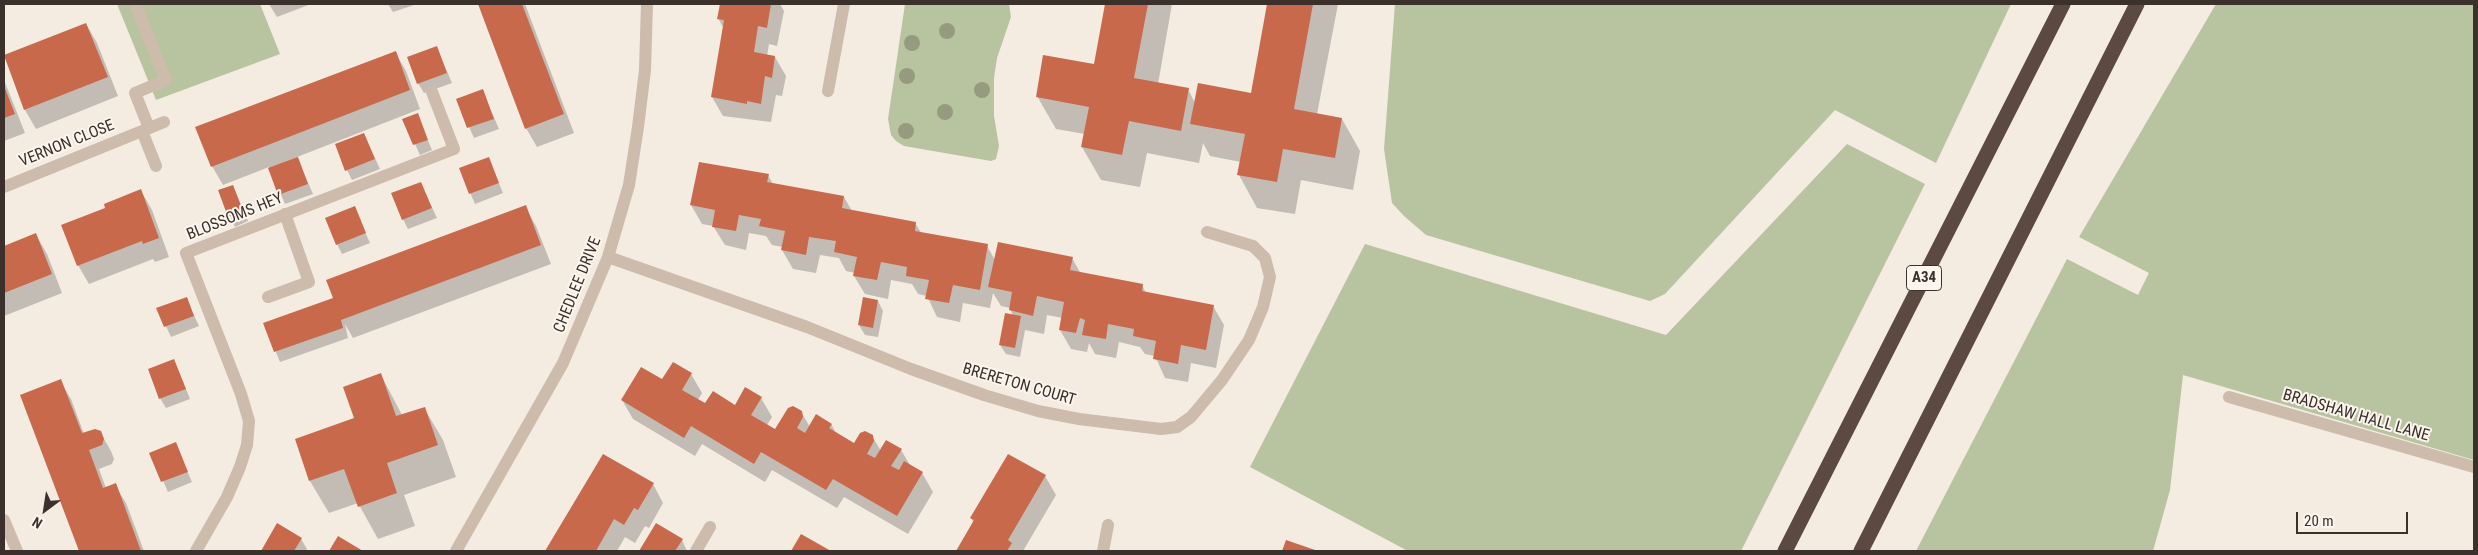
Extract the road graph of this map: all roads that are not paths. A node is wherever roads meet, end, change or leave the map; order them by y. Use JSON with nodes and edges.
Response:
{"nodes":[{"id":1,"x":135,"y":4,"type":"edge"},
{"id":2,"x":647,"y":4,"type":"edge"},
{"id":3,"x":844,"y":4,"type":"edge"},
{"id":4,"x":2063,"y":4,"type":"edge"},
{"id":5,"x":2137,"y":4,"type":"edge"},
{"id":6,"x":828,"y":91,"type":"dead end"},
{"id":7,"x":432,"y":92,"type":"dead end"},
{"id":8,"x":164,"y":122,"type":"dead end"},
{"id":9,"x":146,"y":130,"type":"junction"},
{"id":10,"x":156,"y":166,"type":"dead end"},
{"id":11,"x":4,"y":187,"type":"edge"},
{"id":12,"x":285,"y":214,"type":"junction"},
{"id":13,"x":1207,"y":232,"type":"dead end"},
{"id":14,"x":608,"y":257,"type":"junction"},
{"id":15,"x":268,"y":297,"type":"dead end"},
{"id":16,"x":2229,"y":396,"type":"dead end"},
{"id":17,"x":2474,"y":467,"type":"edge"},
{"id":18,"x":4,"y":520,"type":"edge"},
{"id":19,"x":1108,"y":525,"type":"dead end"},
{"id":20,"x":710,"y":527,"type":"dead end"},
{"id":21,"x":17,"y":551,"type":"edge"},
{"id":22,"x":196,"y":551,"type":"edge"},
{"id":23,"x":456,"y":551,"type":"edge"},
{"id":24,"x":696,"y":551,"type":"edge"},
{"id":25,"x":1103,"y":551,"type":"edge"},
{"id":26,"x":1785,"y":551,"type":"edge"},
{"id":27,"x":1861,"y":551,"type":"edge"}],
"edges":[{"from":1,"to":9,"type":"street"},
{"from":2,"to":14,"type":"street","name":"CHEDLEE DRIVE"},
{"from":3,"to":6,"type":"street"},
{"from":4,"to":26,"type":"highway","number":"A34"},
{"from":5,"to":27,"type":"highway"},
{"from":7,"to":12,"type":"street","name":"BLOSSOMS HEY"},
{"from":8,"to":9,"type":"street","name":"VERNON CLOSE"},
{"from":9,"to":10,"type":"street"},
{"from":9,"to":11,"type":"street","name":"VERNON CLOSE"},
{"from":12,"to":15,"type":"street"},
{"from":12,"to":22,"type":"street","name":"BLOSSOMS HEY"},
{"from":13,"to":14,"type":"street","name":"BRERETON COURT"},
{"from":14,"to":23,"type":"street","name":"CHEDLEE DRIVE"},
{"from":16,"to":17,"type":"street","name":"BRADSHAW HALL LANE"},
{"from":18,"to":21,"type":"street"},
{"from":19,"to":25,"type":"street"},
{"from":20,"to":24,"type":"street"}]}
